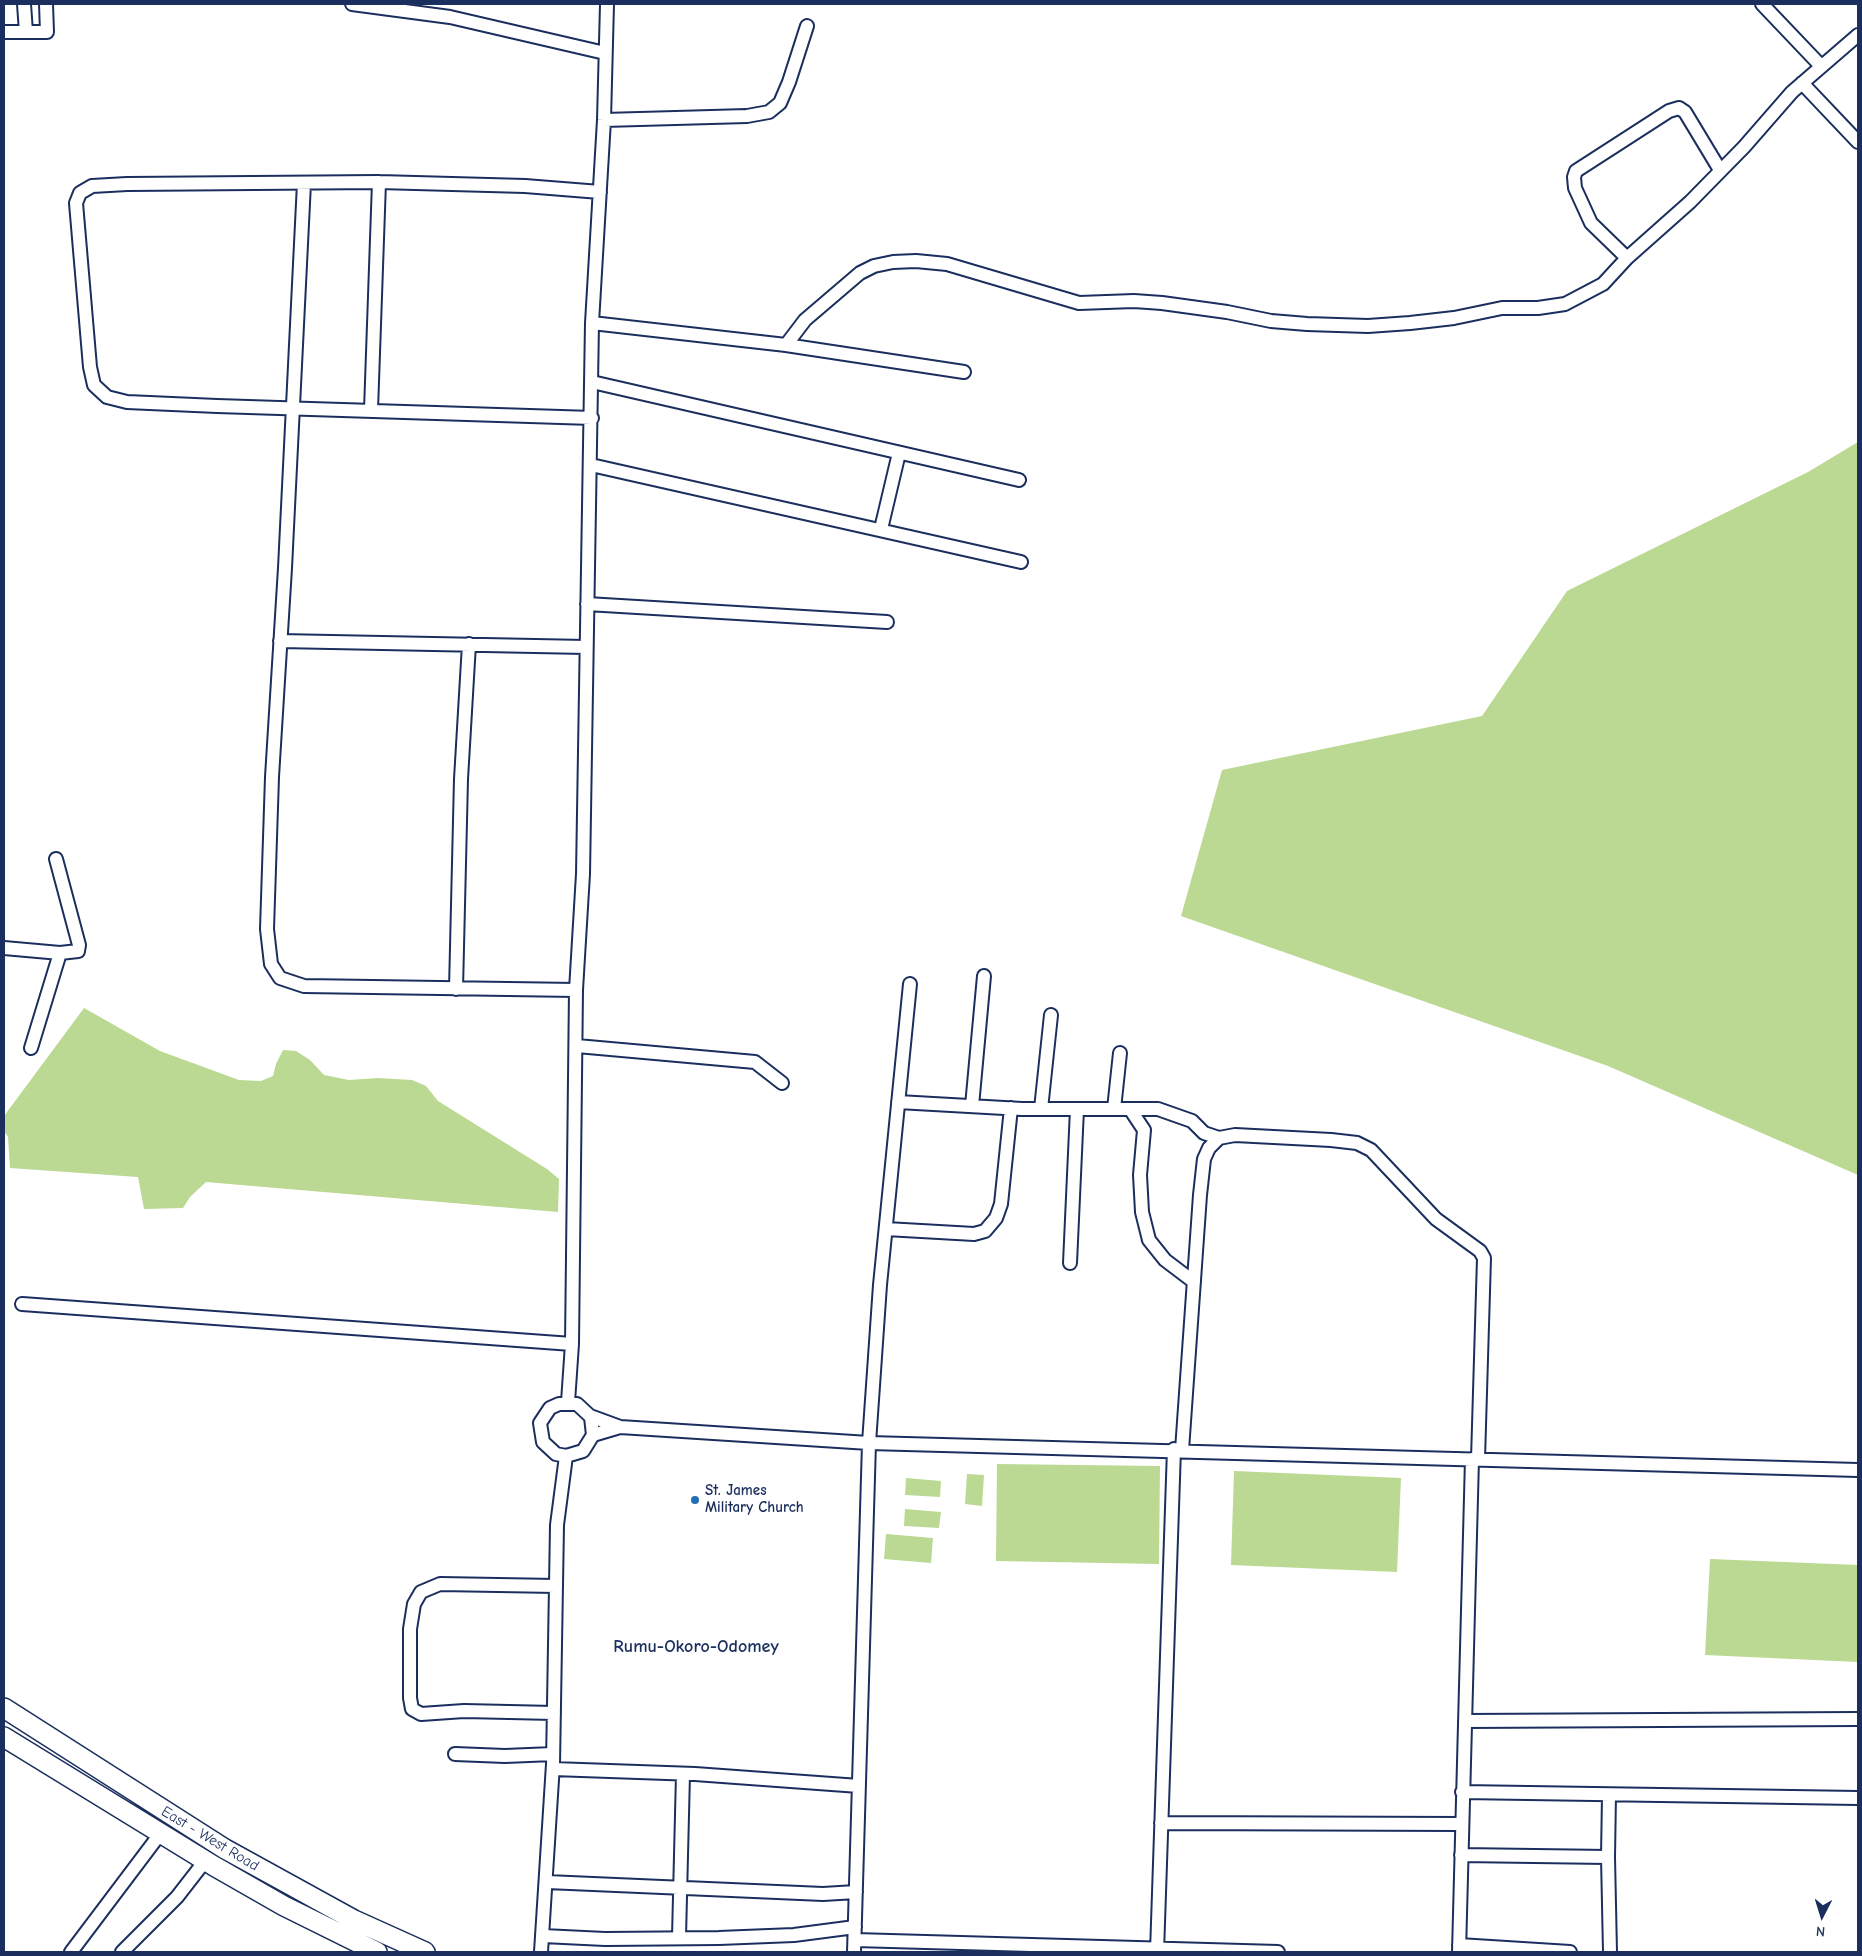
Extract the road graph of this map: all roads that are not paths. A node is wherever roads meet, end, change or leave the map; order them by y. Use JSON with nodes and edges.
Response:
{"nodes":[{"id":1,"x":24,"y":4,"type":"edge"},
{"id":2,"x":46,"y":4,"type":"edge"},
{"id":3,"x":352,"y":4,"type":"edge"},
{"id":4,"x":607,"y":4,"type":"edge"},
{"id":5,"x":1762,"y":4,"type":"edge"},
{"id":6,"x":807,"y":26,"type":"dead end"},
{"id":7,"x":4,"y":32,"type":"edge"},
{"id":8,"x":26,"y":32,"type":"junction"},
{"id":9,"x":1858,"y":35,"type":"edge"},
{"id":10,"x":605,"y":53,"type":"junction"},
{"id":11,"x":1822,"y":66,"type":"junction"},
{"id":12,"x":1802,"y":83,"type":"junction"},
{"id":13,"x":604,"y":120,"type":"junction"},
{"id":14,"x":1858,"y":142,"type":"edge"},
{"id":15,"x":1720,"y":170,"type":"junction"},
{"id":16,"x":379,"y":182,"type":"junction"},
{"id":17,"x":304,"y":183,"type":"junction"},
{"id":18,"x":600,"y":192,"type":"junction"},
{"id":19,"x":1627,"y":258,"type":"junction"},
{"id":20,"x":592,"y":323,"type":"junction"},
{"id":21,"x":786,"y":345,"type":"junction"},
{"id":22,"x":964,"y":372,"type":"dead end"},
{"id":23,"x":592,"y":382,"type":"junction"},
{"id":24,"x":291,"y":408,"type":"junction"},
{"id":25,"x":371,"y":410,"type":"junction"},
{"id":26,"x":592,"y":418,"type":"junction"},
{"id":27,"x":899,"y":453,"type":"junction"},
{"id":28,"x":590,"y":465,"type":"junction"},
{"id":29,"x":1019,"y":480,"type":"dead end"},
{"id":30,"x":881,"y":529,"type":"junction"},
{"id":31,"x":1021,"y":562,"type":"dead end"},
{"id":32,"x":587,"y":604,"type":"junction"},
{"id":33,"x":887,"y":622,"type":"dead end"},
{"id":34,"x":280,"y":641,"type":"junction"},
{"id":35,"x":469,"y":644,"type":"junction"},
{"id":36,"x":586,"y":647,"type":"junction"},
{"id":37,"x":56,"y":859,"type":"dead end"},
{"id":38,"x":4,"y":948,"type":"edge"},
{"id":39,"x":60,"y":953,"type":"junction"},
{"id":40,"x":984,"y":976,"type":"dead end"},
{"id":41,"x":910,"y":984,"type":"dead end"},
{"id":42,"x":456,"y":989,"type":"junction"},
{"id":43,"x":576,"y":990,"type":"junction"},
{"id":44,"x":1051,"y":1015,"type":"dead end"},
{"id":45,"x":577,"y":1046,"type":"junction"},
{"id":46,"x":31,"y":1048,"type":"dead end"},
{"id":47,"x":1120,"y":1053,"type":"dead end"},
{"id":48,"x":782,"y":1083,"type":"dead end"},
{"id":49,"x":898,"y":1102,"type":"junction"},
{"id":50,"x":972,"y":1106,"type":"junction"},
{"id":51,"x":1011,"y":1108,"type":"junction"},
{"id":52,"x":1041,"y":1109,"type":"junction"},
{"id":53,"x":1077,"y":1109,"type":"junction"},
{"id":54,"x":1114,"y":1109,"type":"junction"},
{"id":55,"x":1130,"y":1109,"type":"junction"},
{"id":56,"x":1219,"y":1138,"type":"junction"},
{"id":57,"x":886,"y":1229,"type":"junction"},
{"id":58,"x":1070,"y":1263,"type":"dead end"},
{"id":59,"x":1194,"y":1282,"type":"junction"},
{"id":60,"x":22,"y":1304,"type":"dead end"},
{"id":61,"x":572,"y":1344,"type":"junction"},
{"id":62,"x":568,"y":1402,"type":"junction"},
{"id":63,"x":590,"y":1416,"type":"junction"},
{"id":64,"x":620,"y":1427,"type":"junction"},
{"id":65,"x":593,"y":1435,"type":"junction"},
{"id":66,"x":869,"y":1443,"type":"junction"},
{"id":67,"x":1178,"y":1449,"type":"junction"},
{"id":68,"x":566,"y":1456,"type":"junction"},
{"id":69,"x":1475,"y":1459,"type":"junction"},
{"id":70,"x":1858,"y":1470,"type":"edge"},
{"id":71,"x":556,"y":1586,"type":"junction"},
{"id":72,"x":4,"y":1708,"type":"edge"},
{"id":73,"x":554,"y":1714,"type":"junction"},
{"id":74,"x":1858,"y":1719,"type":"edge"},
{"id":75,"x":1464,"y":1721,"type":"junction"},
{"id":76,"x":4,"y":1737,"type":"edge"},
{"id":77,"x":455,"y":1754,"type":"dead end"},
{"id":78,"x":553,"y":1754,"type":"junction"},
{"id":79,"x":553,"y":1769,"type":"junction"},
{"id":80,"x":683,"y":1774,"type":"junction"},
{"id":81,"x":859,"y":1786,"type":"junction"},
{"id":82,"x":1462,"y":1792,"type":"junction"},
{"id":83,"x":1609,"y":1795,"type":"junction"},
{"id":84,"x":1858,"y":1798,"type":"edge"},
{"id":85,"x":1161,"y":1823,"type":"junction"},
{"id":86,"x":1462,"y":1824,"type":"junction"},
{"id":87,"x":160,"y":1834,"type":"junction"},
{"id":88,"x":1461,"y":1855,"type":"junction"},
{"id":89,"x":1608,"y":1857,"type":"junction"},
{"id":90,"x":205,"y":1860,"type":"junction"},
{"id":91,"x":547,"y":1882,"type":"junction"},
{"id":92,"x":680,"y":1887,"type":"junction"},
{"id":93,"x":856,"y":1892,"type":"junction"},
{"id":94,"x":855,"y":1927,"type":"junction"},
{"id":95,"x":543,"y":1936,"type":"junction"},
{"id":96,"x":679,"y":1937,"type":"junction"},
{"id":97,"x":855,"y":1946,"type":"edge"},
{"id":98,"x":1459,"y":1949,"type":"edge"},
{"id":99,"x":1157,"y":1951,"type":"edge"},
{"id":100,"x":71,"y":1952,"type":"edge"},
{"id":101,"x":122,"y":1952,"type":"edge"},
{"id":102,"x":377,"y":1952,"type":"edge"},
{"id":103,"x":425,"y":1952,"type":"edge"},
{"id":104,"x":541,"y":1952,"type":"edge"},
{"id":105,"x":1278,"y":1952,"type":"edge"},
{"id":106,"x":1570,"y":1952,"type":"edge"},
{"id":107,"x":1610,"y":1952,"type":"edge"}],
"edges":[{"from":1,"to":8,"type":"street"},
{"from":2,"to":8,"type":"street"},
{"from":3,"to":10,"type":"street"},
{"from":4,"to":10,"type":"street"},
{"from":5,"to":11,"type":"street"},
{"from":6,"to":13,"type":"street"},
{"from":7,"to":8,"type":"street"},
{"from":9,"to":11,"type":"street"},
{"from":10,"to":13,"type":"street"},
{"from":11,"to":12,"type":"street"},
{"from":12,"to":14,"type":"street"},
{"from":12,"to":15,"type":"street"},
{"from":13,"to":18,"type":"street"},
{"from":15,"to":19,"type":"street"},
{"from":15,"to":19,"type":"street"},
{"from":16,"to":17,"type":"street"},
{"from":16,"to":18,"type":"street"},
{"from":16,"to":25,"type":"street"},
{"from":17,"to":24,"type":"street"},
{"from":17,"to":24,"type":"street"},
{"from":18,"to":20,"type":"street"},
{"from":19,"to":21,"type":"street"},
{"from":20,"to":21,"type":"street"},
{"from":20,"to":23,"type":"street"},
{"from":21,"to":22,"type":"street"},
{"from":23,"to":26,"type":"street"},
{"from":23,"to":27,"type":"street"},
{"from":24,"to":25,"type":"street"},
{"from":24,"to":34,"type":"street"},
{"from":25,"to":26,"type":"street"},
{"from":26,"to":28,"type":"street"},
{"from":27,"to":29,"type":"street"},
{"from":27,"to":30,"type":"street"},
{"from":28,"to":30,"type":"street"},
{"from":28,"to":32,"type":"street"},
{"from":30,"to":31,"type":"street"},
{"from":32,"to":33,"type":"street"},
{"from":32,"to":36,"type":"street"},
{"from":34,"to":35,"type":"street"},
{"from":34,"to":42,"type":"street"},
{"from":35,"to":36,"type":"street"},
{"from":35,"to":42,"type":"street"},
{"from":36,"to":43,"type":"street"},
{"from":37,"to":39,"type":"street"},
{"from":38,"to":39,"type":"street"},
{"from":39,"to":46,"type":"street"},
{"from":40,"to":50,"type":"street"},
{"from":41,"to":49,"type":"street"},
{"from":42,"to":43,"type":"street"},
{"from":43,"to":45,"type":"street"},
{"from":44,"to":52,"type":"street"},
{"from":45,"to":48,"type":"street"},
{"from":45,"to":61,"type":"street"},
{"from":47,"to":54,"type":"street"},
{"from":49,"to":50,"type":"street"},
{"from":49,"to":57,"type":"street"},
{"from":50,"to":51,"type":"street"},
{"from":51,"to":52,"type":"street"},
{"from":51,"to":57,"type":"street"},
{"from":52,"to":53,"type":"street"},
{"from":53,"to":54,"type":"street"},
{"from":53,"to":58,"type":"street"},
{"from":54,"to":55,"type":"street"},
{"from":55,"to":56,"type":"street"},
{"from":55,"to":59,"type":"street"},
{"from":56,"to":59,"type":"street"},
{"from":56,"to":69,"type":"street"},
{"from":57,"to":66,"type":"street"},
{"from":59,"to":67,"type":"street"},
{"from":60,"to":61,"type":"street"},
{"from":61,"to":62,"type":"street"},
{"from":62,"to":63,"type":"street"},
{"from":62,"to":68,"type":"street"},
{"from":63,"to":64,"type":"street"},
{"from":63,"to":65,"type":"street"},
{"from":64,"to":65,"type":"street"},
{"from":64,"to":66,"type":"street"},
{"from":65,"to":68,"type":"street"},
{"from":66,"to":67,"type":"street"},
{"from":66,"to":81,"type":"street"},
{"from":67,"to":69,"type":"street"},
{"from":67,"to":85,"type":"street"},
{"from":68,"to":71,"type":"street"},
{"from":69,"to":70,"type":"street"},
{"from":69,"to":75,"type":"street"},
{"from":71,"to":73,"type":"street"},
{"from":71,"to":73,"type":"street"},
{"from":72,"to":103,"type":"main road","name":"East - West Road"},
{"from":73,"to":78,"type":"street"},
{"from":74,"to":75,"type":"street"},
{"from":75,"to":82,"type":"street"},
{"from":76,"to":87,"type":"main road","name":"East - West Road"},
{"from":77,"to":78,"type":"street"},
{"from":78,"to":79,"type":"street"},
{"from":79,"to":80,"type":"street"},
{"from":79,"to":91,"type":"street"},
{"from":80,"to":81,"type":"street"},
{"from":80,"to":92,"type":"street"},
{"from":81,"to":93,"type":"street"},
{"from":82,"to":83,"type":"street"},
{"from":82,"to":86,"type":"street"},
{"from":83,"to":84,"type":"street"},
{"from":83,"to":89,"type":"street"},
{"from":85,"to":86,"type":"street"},
{"from":85,"to":99,"type":"street"},
{"from":86,"to":88,"type":"street"},
{"from":87,"to":90,"type":"main road","name":"East - West Road"},
{"from":87,"to":100,"type":"street"},
{"from":88,"to":89,"type":"street"},
{"from":88,"to":98,"type":"street"},
{"from":89,"to":107,"type":"street"},
{"from":90,"to":101,"type":"street"},
{"from":90,"to":102,"type":"main road","name":"East - West Road"},
{"from":91,"to":92,"type":"street"},
{"from":91,"to":95,"type":"street"},
{"from":92,"to":93,"type":"street"},
{"from":92,"to":96,"type":"street"},
{"from":93,"to":94,"type":"street"},
{"from":94,"to":96,"type":"street"},
{"from":94,"to":97,"type":"street"},
{"from":95,"to":96,"type":"street"},
{"from":95,"to":104,"type":"street"},
{"from":97,"to":99,"type":"street"},
{"from":98,"to":106,"type":"street"},
{"from":99,"to":105,"type":"street"}]}
